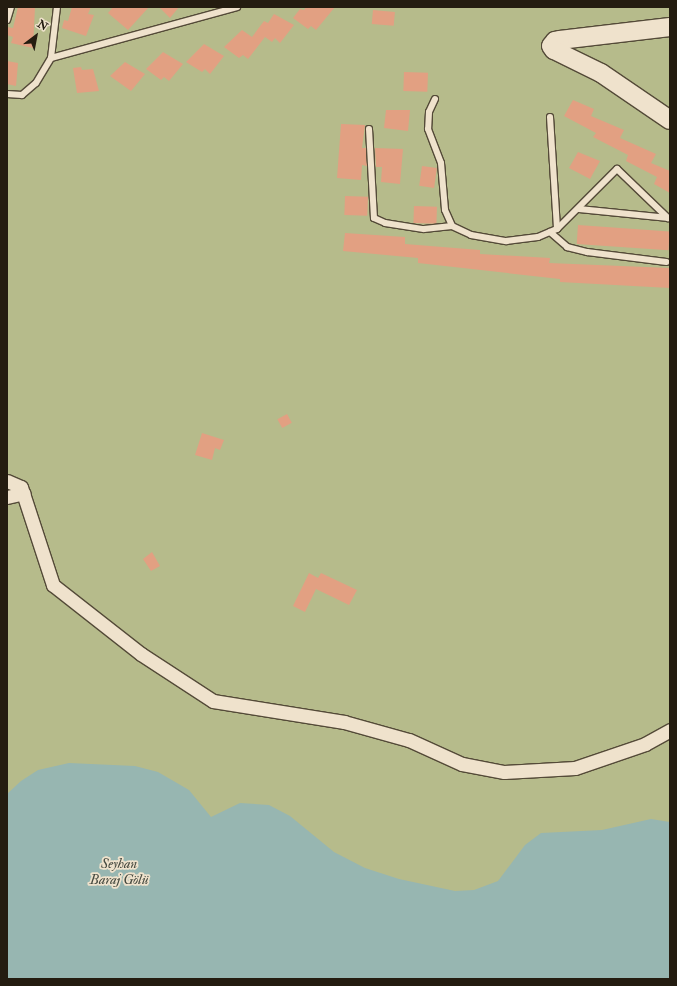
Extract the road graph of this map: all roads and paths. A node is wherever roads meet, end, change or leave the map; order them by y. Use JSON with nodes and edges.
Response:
{"nodes":[{"id":1,"x":11,"y":7,"type":"edge"},
{"id":2,"x":57,"y":7,"type":"edge"},
{"id":3,"x":237,"y":7,"type":"edge"},
{"id":4,"x":7,"y":20,"type":"edge"},
{"id":5,"x":670,"y":26,"type":"edge"},
{"id":6,"x":51,"y":58,"type":"junction"},
{"id":7,"x":7,"y":94,"type":"edge"},
{"id":8,"x":435,"y":99,"type":"dead end"},
{"id":9,"x":550,"y":117,"type":"dead end"},
{"id":10,"x":670,"y":120,"type":"edge"},
{"id":11,"x":369,"y":128,"type":"dead end"},
{"id":12,"x":579,"y":209,"type":"junction"},
{"id":13,"x":669,"y":218,"type":"edge"},
{"id":14,"x":452,"y":226,"type":"junction"},
{"id":15,"x":557,"y":229,"type":"junction"},
{"id":16,"x":550,"y":232,"type":"junction"},
{"id":17,"x":666,"y":262,"type":"dead end"},
{"id":18,"x":7,"y":481,"type":"edge"},
{"id":19,"x":24,"y":494,"type":"junction"},
{"id":20,"x":7,"y":497,"type":"edge"},
{"id":21,"x":670,"y":730,"type":"edge"}],
"edges":[{"from":1,"to":4,"type":"lane"},
{"from":2,"to":6,"type":"lane"},
{"from":3,"to":6,"type":"lane"},
{"from":5,"to":10,"type":"street"},
{"from":6,"to":7,"type":"lane"},
{"from":8,"to":14,"type":"lane"},
{"from":9,"to":15,"type":"lane"},
{"from":11,"to":14,"type":"lane"},
{"from":12,"to":13,"type":"lane"},
{"from":12,"to":13,"type":"lane"},
{"from":12,"to":15,"type":"lane"},
{"from":14,"to":16,"type":"lane"},
{"from":15,"to":16,"type":"lane"},
{"from":16,"to":17,"type":"lane"},
{"from":18,"to":19,"type":"street"},
{"from":19,"to":20,"type":"street"},
{"from":19,"to":21,"type":"street"}]}
